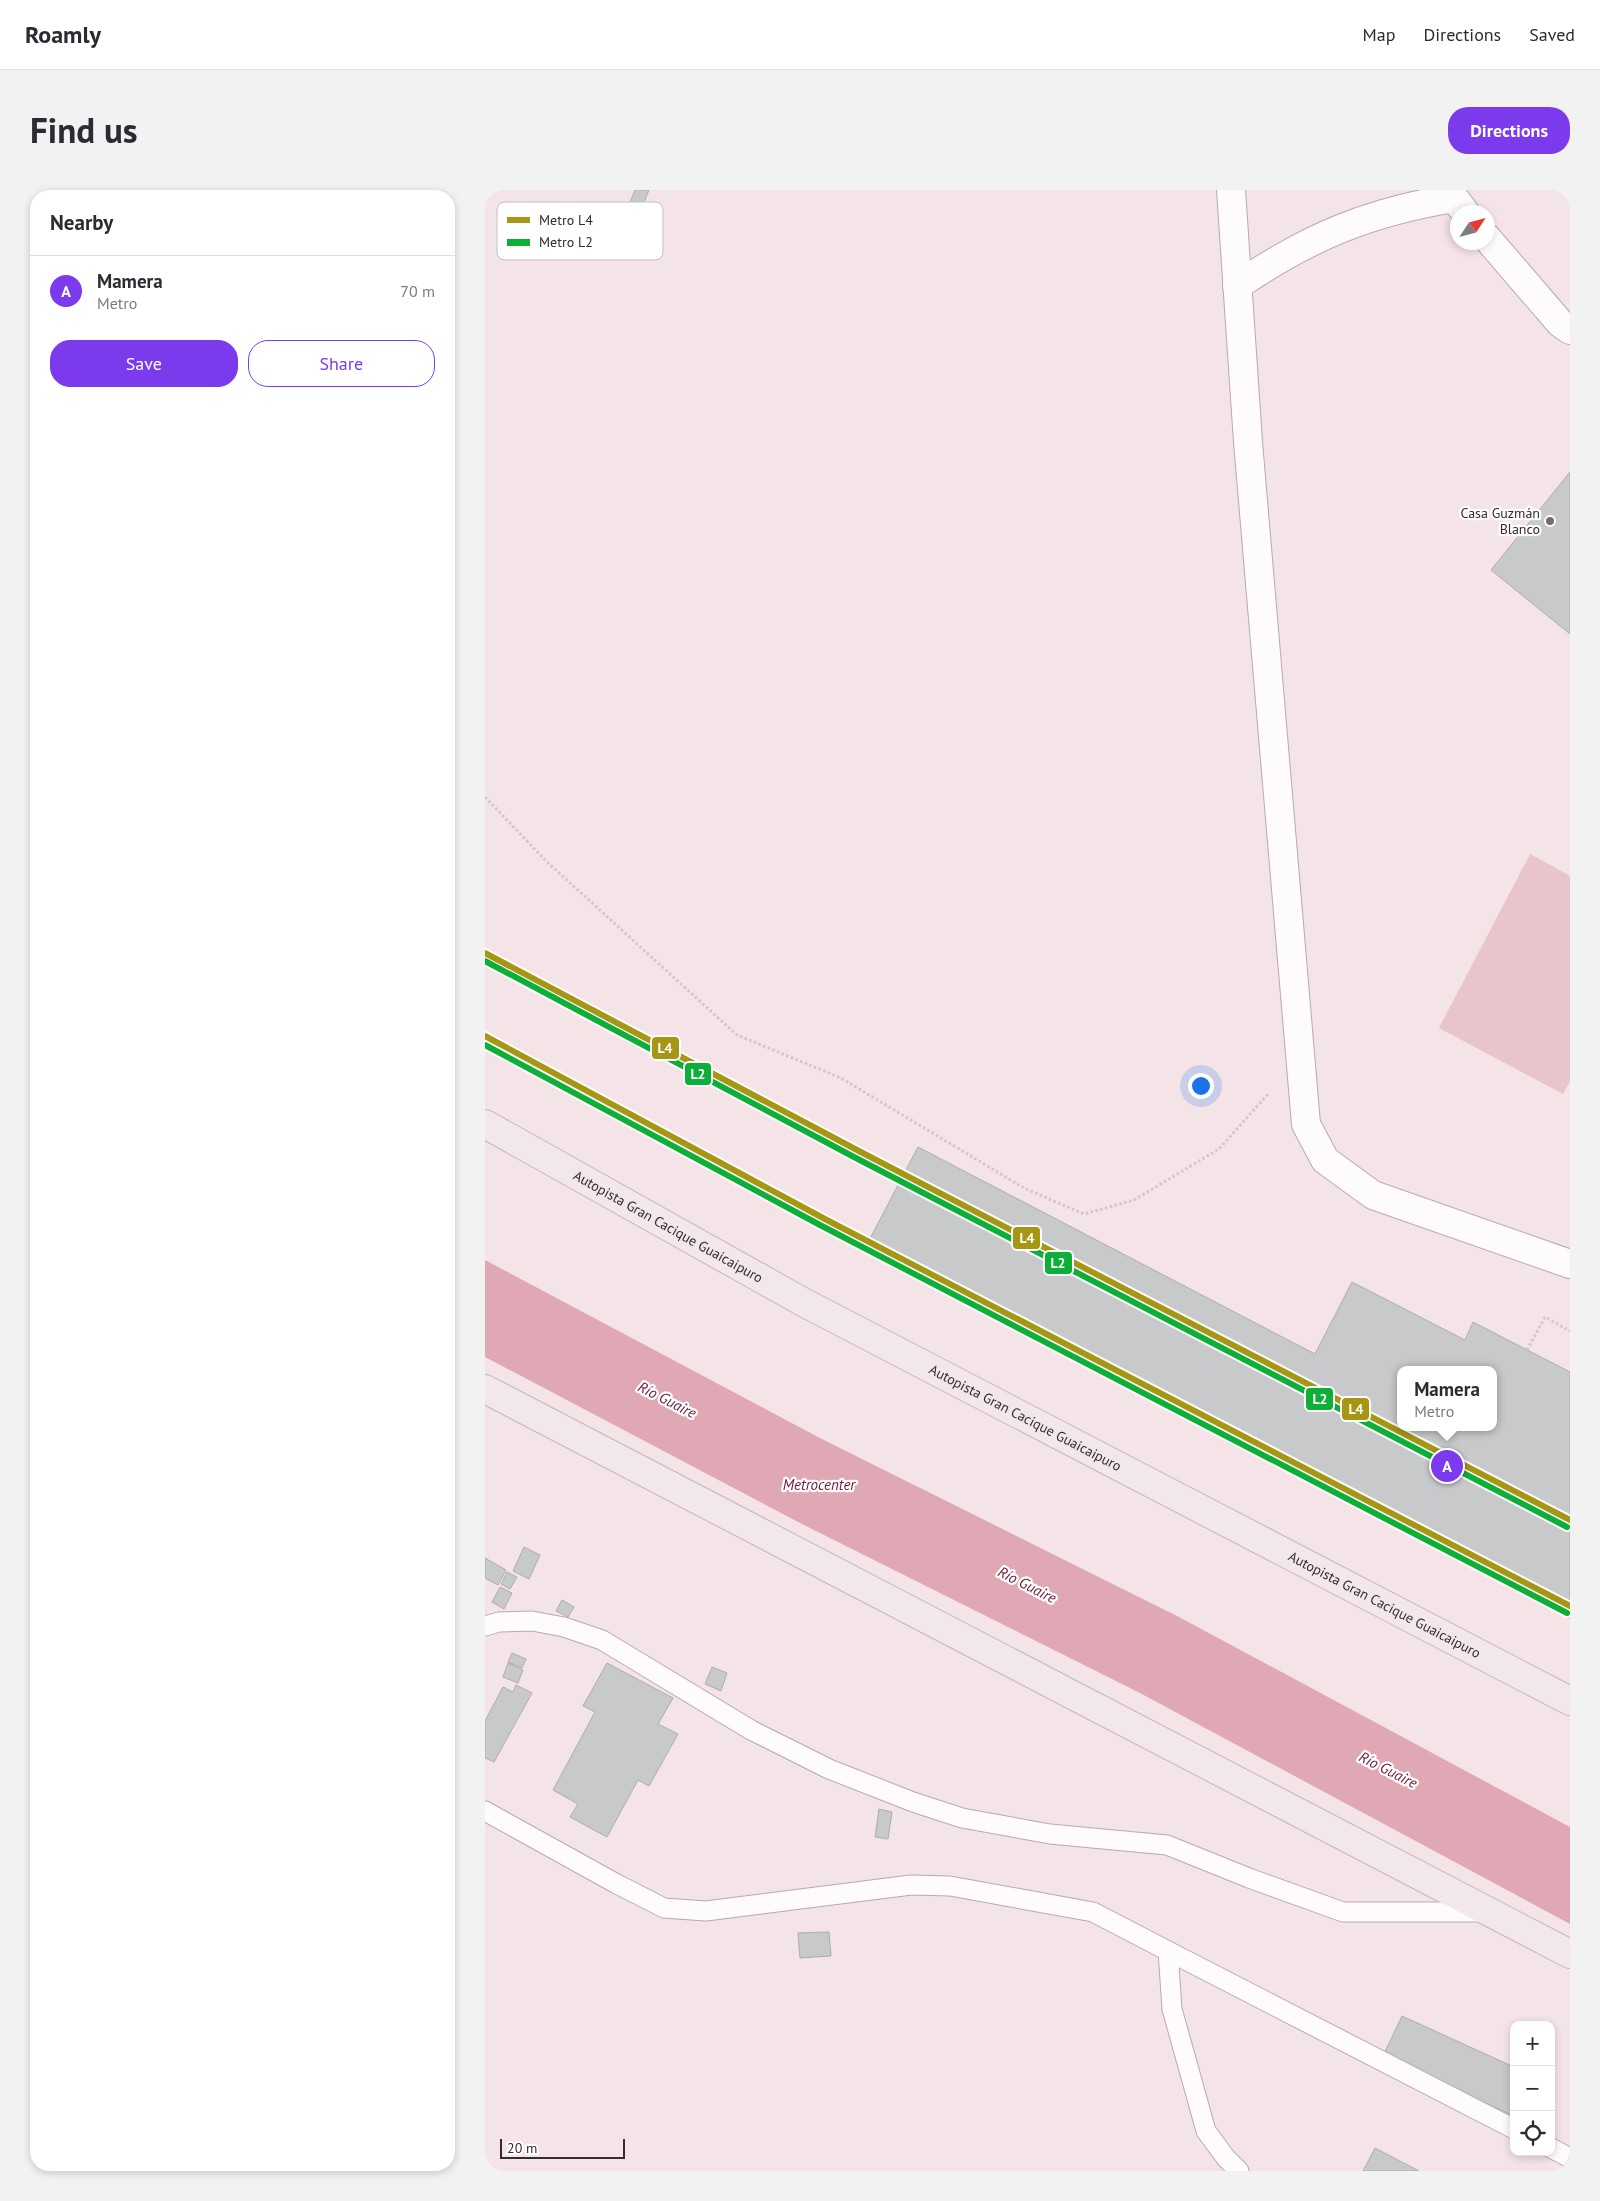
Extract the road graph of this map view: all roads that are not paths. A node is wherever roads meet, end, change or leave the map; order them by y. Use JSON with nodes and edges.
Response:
{"nodes":[{"id":1,"x":1231,"y":190,"type":"edge"},
{"id":2,"x":1456,"y":200,"type":"edge"},
{"id":3,"x":1495,"y":247,"type":"edge"},
{"id":4,"x":1237,"y":286,"type":"junction"},
{"id":5,"x":1570,"y":330,"type":"edge"},
{"id":6,"x":485,"y":1124,"type":"edge"},
{"id":7,"x":1570,"y":1264,"type":"edge"},
{"id":8,"x":485,"y":1388,"type":"edge"},
{"id":9,"x":485,"y":1626,"type":"edge"},
{"id":10,"x":1570,"y":1701,"type":"edge"},
{"id":11,"x":485,"y":1811,"type":"edge"},
{"id":12,"x":1490,"y":1912,"type":"junction"},
{"id":13,"x":1168,"y":1951,"type":"junction"},
{"id":14,"x":1570,"y":1954,"type":"edge"},
{"id":15,"x":1510,"y":2127,"type":"edge"},
{"id":16,"x":1555,"y":2150,"type":"edge"},
{"id":17,"x":1570,"y":2158,"type":"edge"},
{"id":18,"x":1239,"y":2171,"type":"edge"}],
"edges":[{"from":1,"to":4,"type":"street"},
{"from":2,"to":4,"type":"street"},
{"from":3,"to":5,"type":"street"},
{"from":4,"to":7,"type":"street"},
{"from":6,"to":10,"type":"highway","name":"Autopista Gran Cacique Guaicaipuro"},
{"from":8,"to":12,"type":"highway"},
{"from":9,"to":12,"type":"lane"},
{"from":11,"to":13,"type":"lane"},
{"from":12,"to":14,"type":"highway"},
{"from":13,"to":15,"type":"lane"},
{"from":13,"to":18,"type":"lane"},
{"from":16,"to":17,"type":"lane"}]}
